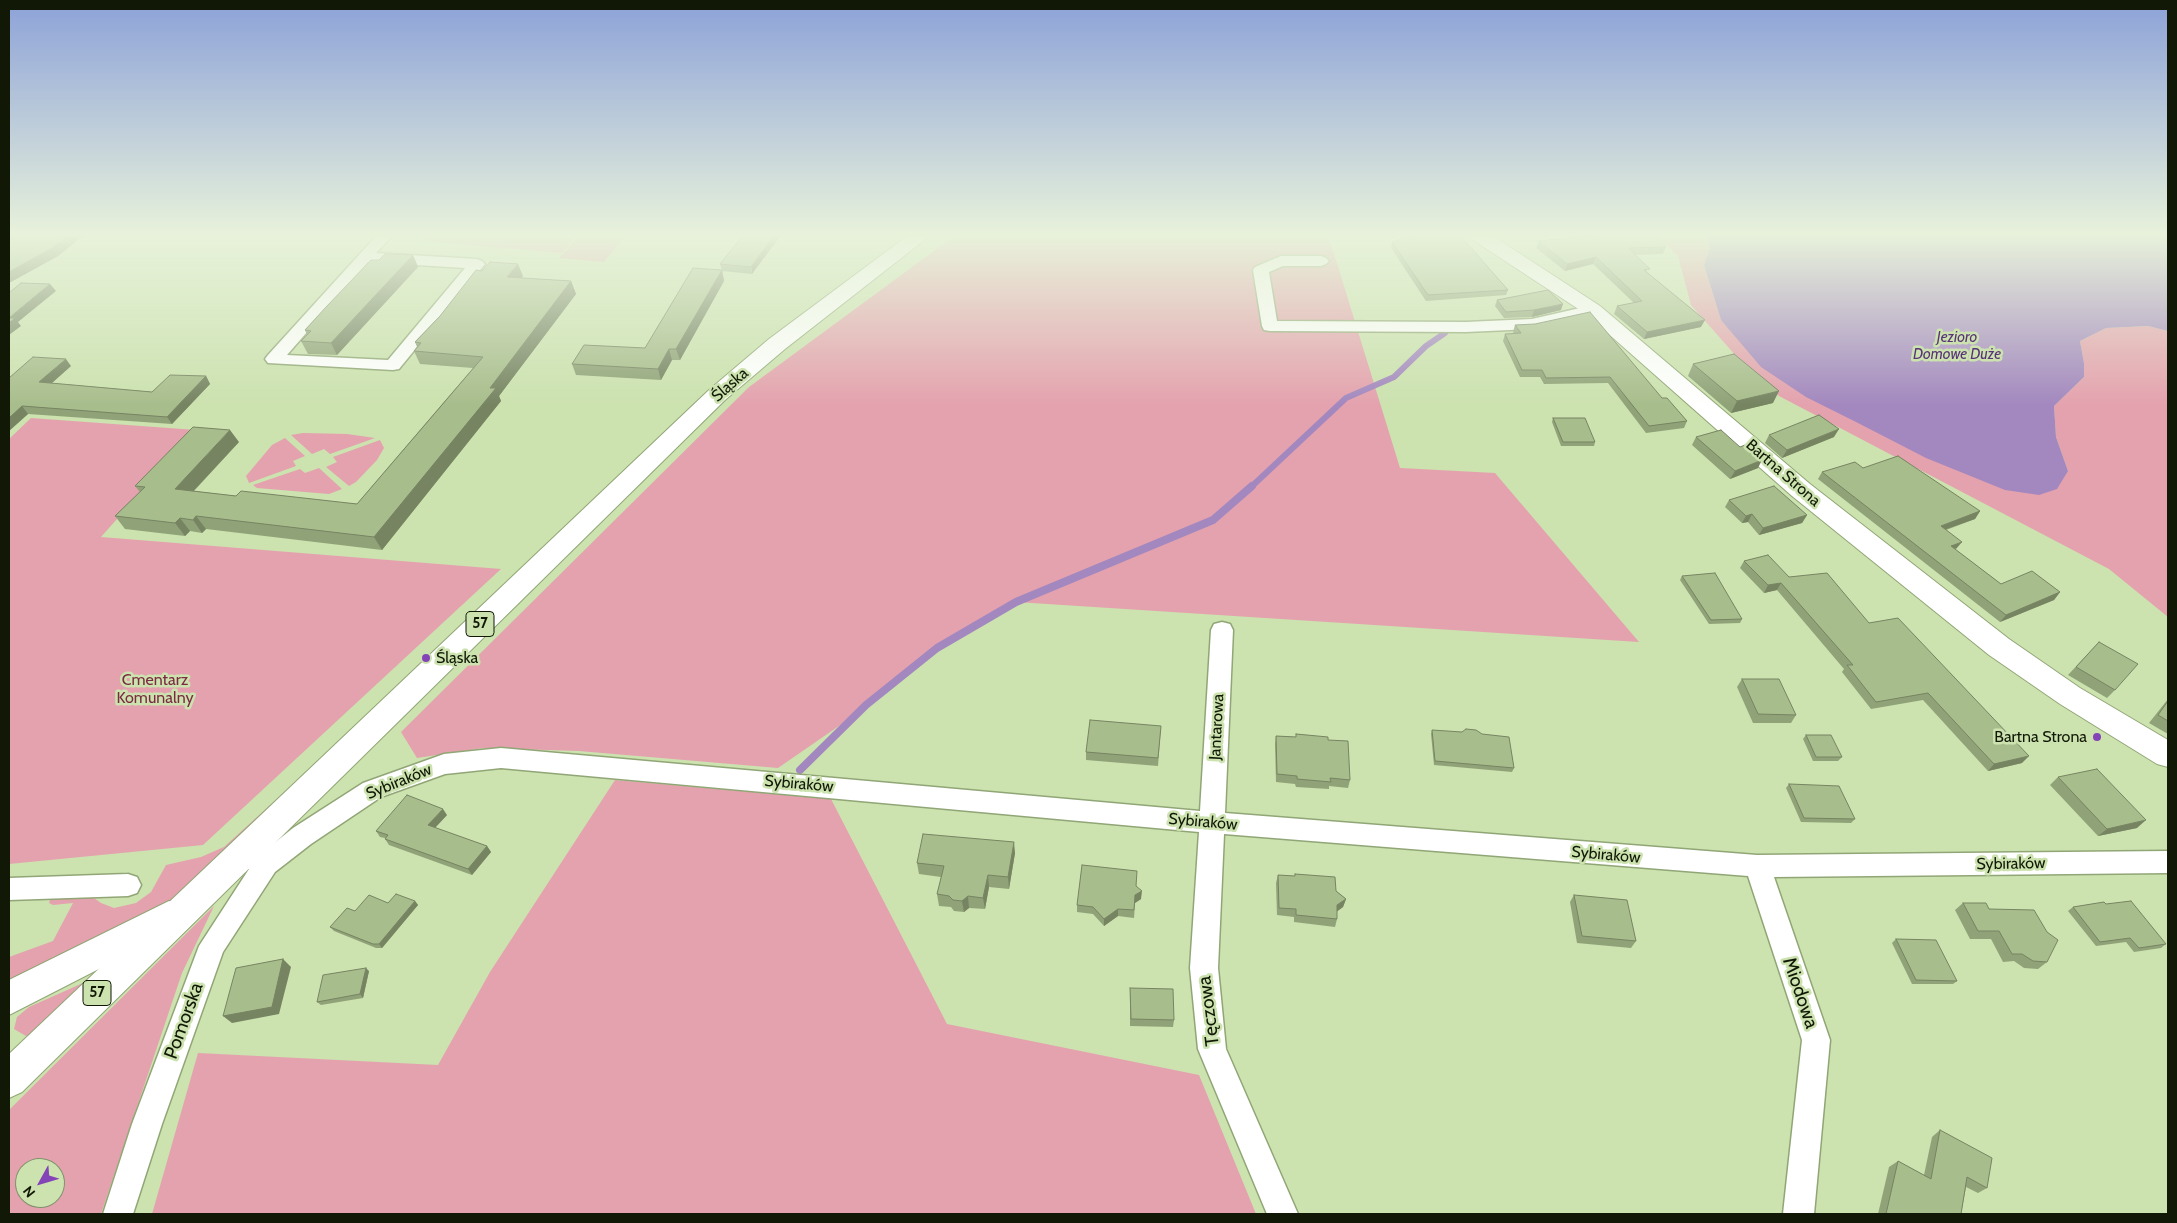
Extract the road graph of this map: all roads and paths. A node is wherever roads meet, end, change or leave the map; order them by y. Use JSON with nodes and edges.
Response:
{"nodes":[{"id":1,"x":334,"y":291,"type":"edge"},
{"id":2,"x":454,"y":291,"type":"edge"},
{"id":3,"x":847,"y":291,"type":"edge"},
{"id":4,"x":1264,"y":291,"type":"edge"},
{"id":5,"x":1564,"y":291,"type":"edge"},
{"id":6,"x":1593,"y":310,"type":"junction"},
{"id":7,"x":1222,"y":630,"type":"dead end"},
{"id":8,"x":2168,"y":755,"type":"edge"},
{"id":9,"x":1212,"y":823,"type":"junction"},
{"id":10,"x":254,"y":860,"type":"junction"},
{"id":11,"x":2168,"y":862,"type":"edge"},
{"id":12,"x":1757,"y":866,"type":"junction"},
{"id":13,"x":128,"y":885,"type":"dead end"},
{"id":14,"x":9,"y":890,"type":"edge"},
{"id":15,"x":186,"y":908,"type":"junction"},
{"id":16,"x":9,"y":998,"type":"edge"},
{"id":17,"x":9,"y":1079,"type":"edge"},
{"id":18,"x":118,"y":1214,"type":"edge"},
{"id":19,"x":1282,"y":1214,"type":"edge"},
{"id":20,"x":1798,"y":1214,"type":"edge"}],
"edges":[{"from":1,"to":2,"type":"street"},
{"from":3,"to":10,"type":"main road","name":"Śląska","number":"57"},
{"from":4,"to":6,"type":"street"},
{"from":5,"to":6,"type":"main road","name":"Bartna Strona"},
{"from":6,"to":8,"type":"main road","name":"Bartna Strona"},
{"from":7,"to":9,"type":"street","name":"Jantarowa"},
{"from":9,"to":10,"type":"street","name":"Sybiraków"},
{"from":9,"to":12,"type":"street","name":"Sybiraków"},
{"from":9,"to":19,"type":"street","name":"Tęczowa"},
{"from":10,"to":15,"type":"main road","name":"Śląska","number":"57"},
{"from":10,"to":18,"type":"street","name":"Pomorska"},
{"from":11,"to":12,"type":"street","name":"Sybiraków"},
{"from":12,"to":20,"type":"street","name":"Miodowa"},
{"from":13,"to":14,"type":"street"},
{"from":15,"to":16,"type":"main road"},
{"from":15,"to":17,"type":"main road","number":"57"}]}
